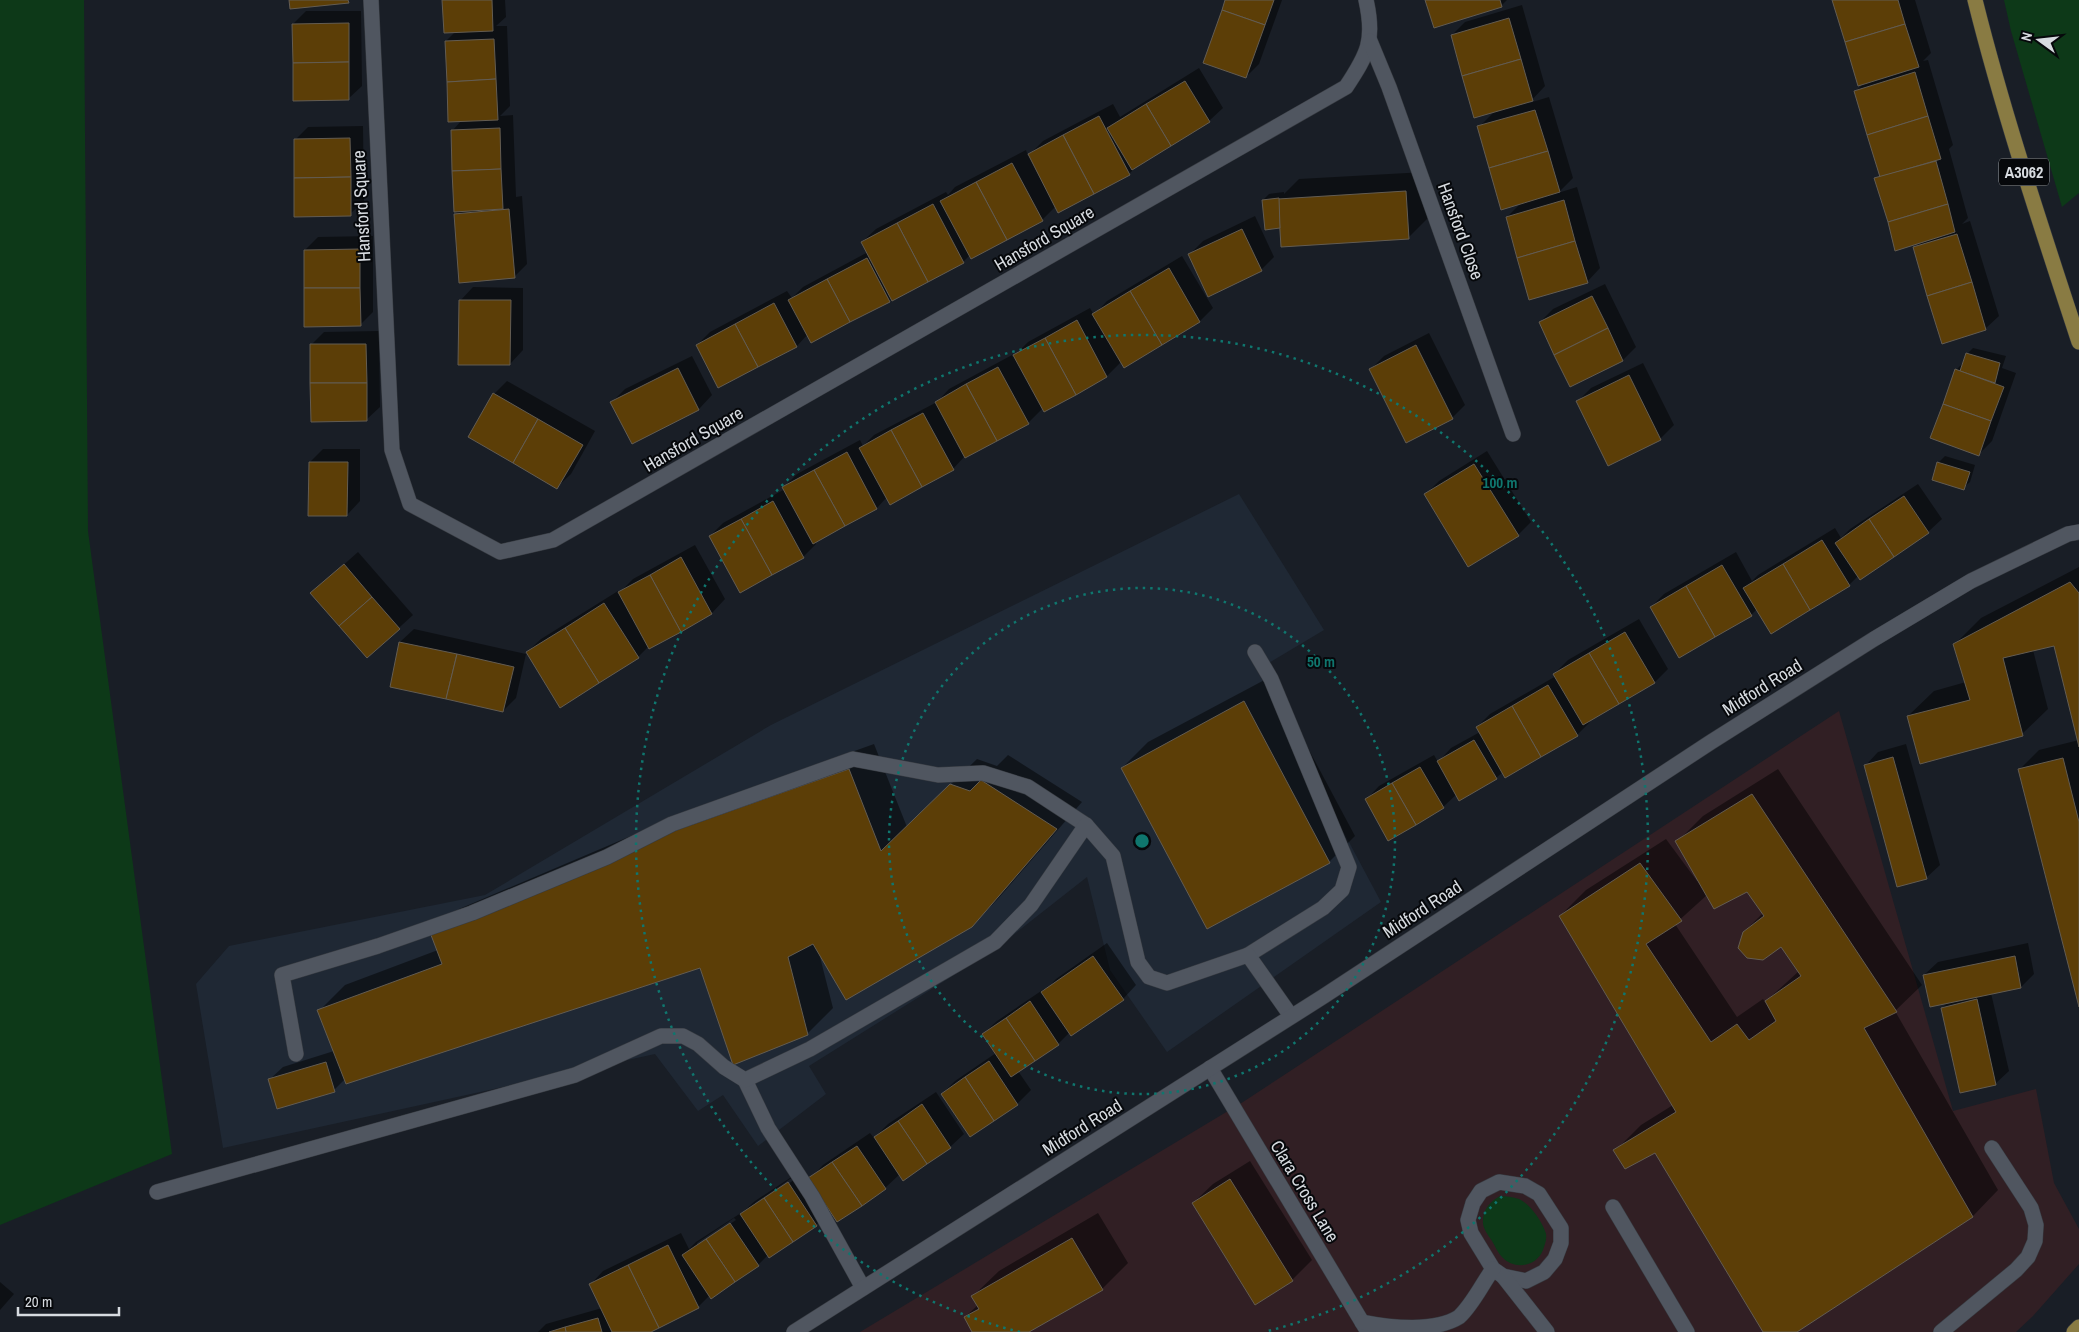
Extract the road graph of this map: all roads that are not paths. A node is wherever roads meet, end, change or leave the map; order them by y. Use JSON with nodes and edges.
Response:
{"nodes":[{"id":1,"x":371,"y":0,"type":"edge"},
{"id":2,"x":1366,"y":0,"type":"edge"},
{"id":3,"x":1975,"y":0,"type":"edge"},
{"id":4,"x":1370,"y":41,"type":"junction"},
{"id":5,"x":2079,"y":342,"type":"edge"},
{"id":6,"x":1513,"y":434,"type":"dead end"},
{"id":7,"x":2079,"y":532,"type":"edge"},
{"id":8,"x":1256,"y":652,"type":"dead end"},
{"id":9,"x":1086,"y":825,"type":"junction"},
{"id":10,"x":1248,"y":955,"type":"junction"},
{"id":11,"x":1291,"y":1016,"type":"junction"},
{"id":12,"x":296,"y":1054,"type":"dead end"},
{"id":13,"x":1210,"y":1068,"type":"junction"},
{"id":14,"x":746,"y":1080,"type":"junction"},
{"id":15,"x":1992,"y":1148,"type":"dead end"},
{"id":16,"x":158,"y":1192,"type":"dead end"},
{"id":17,"x":1613,"y":1207,"type":"dead end"},
{"id":18,"x":1498,"y":1272,"type":"junction"},
{"id":19,"x":863,"y":1288,"type":"junction"},
{"id":20,"x":1365,"y":1327,"type":"edge"},
{"id":21,"x":2079,"y":1327,"type":"edge"},
{"id":22,"x":794,"y":1332,"type":"edge"},
{"id":23,"x":1547,"y":1332,"type":"edge"},
{"id":24,"x":1687,"y":1332,"type":"edge"},
{"id":25,"x":1940,"y":1332,"type":"edge"},
{"id":26,"x":2074,"y":1332,"type":"edge"}],
"edges":[{"from":1,"to":4,"type":"street","name":"Hansford Square"},
{"from":2,"to":4,"type":"street","name":"Hansford Square"},
{"from":3,"to":5,"type":"main road","number":"A3062"},
{"from":4,"to":6,"type":"street","name":"Hansford Close"},
{"from":7,"to":11,"type":"street","name":"Midford Road"},
{"from":8,"to":10,"type":"street"},
{"from":9,"to":10,"type":"street"},
{"from":9,"to":12,"type":"street"},
{"from":9,"to":14,"type":"street"},
{"from":10,"to":11,"type":"street"},
{"from":11,"to":13,"type":"street","name":"Midford Road"},
{"from":13,"to":19,"type":"street","name":"Midford Road"},
{"from":13,"to":20,"type":"street","name":"Clara Cross Lane"},
{"from":14,"to":16,"type":"street"},
{"from":14,"to":19,"type":"street"},
{"from":15,"to":25,"type":"street"},
{"from":17,"to":24,"type":"street"},
{"from":18,"to":18,"type":"street"},
{"from":18,"to":20,"type":"street"},
{"from":18,"to":23,"type":"street"},
{"from":19,"to":22,"type":"street","name":"Midford Road"},
{"from":21,"to":26,"type":"main road"}]}
